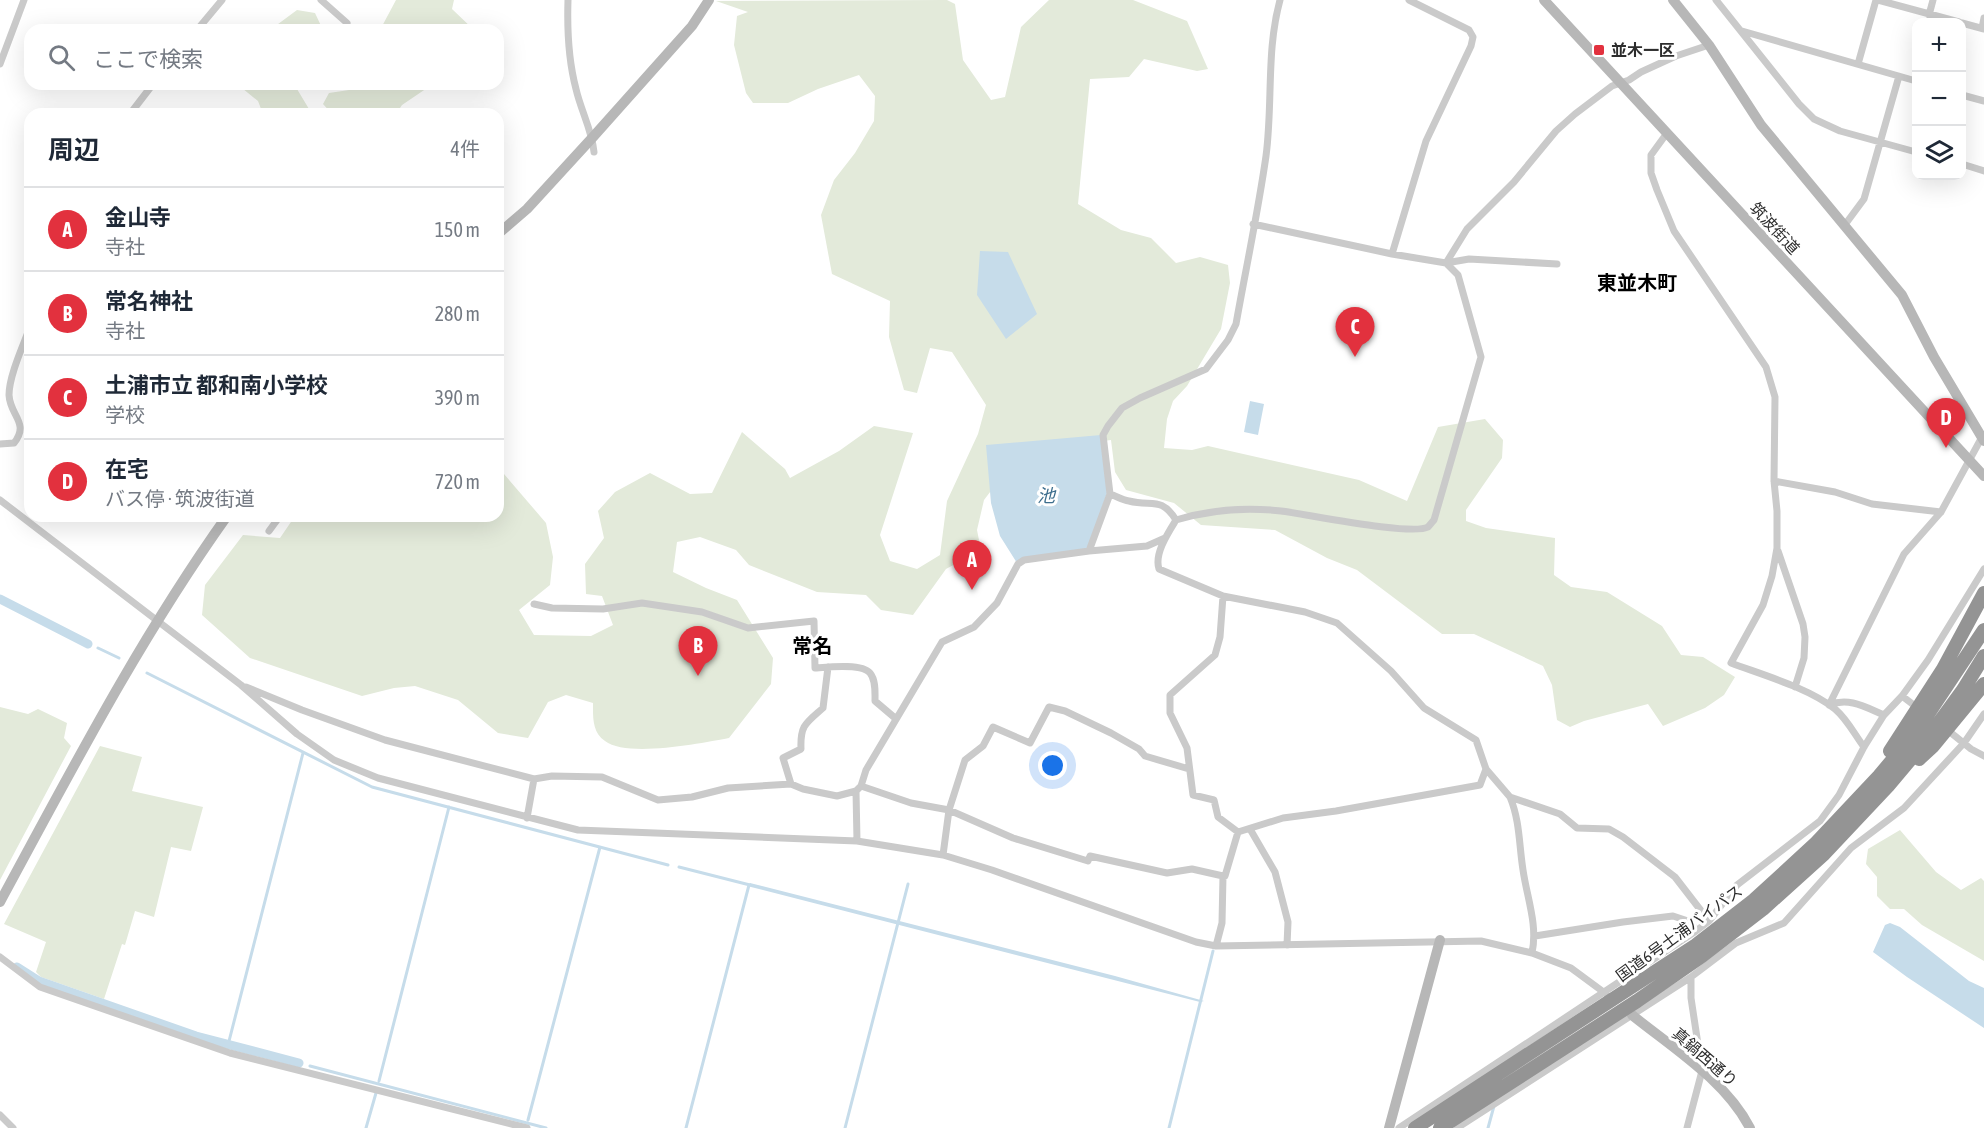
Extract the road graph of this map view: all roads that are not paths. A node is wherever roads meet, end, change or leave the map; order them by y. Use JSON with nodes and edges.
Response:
{"nodes":[{"id":1,"x":24,"y":0,"type":"edge"},
{"id":2,"x":222,"y":0,"type":"edge"},
{"id":3,"x":321,"y":0,"type":"edge"},
{"id":4,"x":568,"y":0,"type":"edge"},
{"id":5,"x":709,"y":0,"type":"edge"},
{"id":6,"x":1280,"y":0,"type":"edge"},
{"id":7,"x":1410,"y":0,"type":"edge"},
{"id":8,"x":1544,"y":0,"type":"edge"},
{"id":9,"x":1673,"y":0,"type":"edge"},
{"id":10,"x":1716,"y":0,"type":"edge"},
{"id":11,"x":1933,"y":0,"type":"edge"},
{"id":12,"x":1882,"y":1,"type":"edge"},
{"id":13,"x":1929,"y":15,"type":"junction"},
{"id":14,"x":1941,"y":18,"type":"edge"},
{"id":15,"x":1984,"y":18,"type":"edge"},
{"id":16,"x":347,"y":23,"type":"dead end"},
{"id":17,"x":202,"y":24,"type":"edge"},
{"id":18,"x":1966,"y":24,"type":"edge"},
{"id":19,"x":1983,"y":28,"type":"edge"},
{"id":20,"x":1742,"y":31,"type":"junction"},
{"id":21,"x":1709,"y":45,"type":"junction"},
{"id":22,"x":1858,"y":63,"type":"junction"},
{"id":23,"x":0,"y":64,"type":"edge"},
{"id":24,"x":1899,"y":76,"type":"junction"},
{"id":25,"x":1912,"y":80,"type":"edge"},
{"id":26,"x":1621,"y":83,"type":"junction"},
{"id":27,"x":148,"y":90,"type":"edge"},
{"id":28,"x":1966,"y":95,"type":"edge"},
{"id":29,"x":1984,"y":101,"type":"edge"},
{"id":30,"x":135,"y":108,"type":"edge"},
{"id":31,"x":1667,"y":133,"type":"junction"},
{"id":32,"x":593,"y":137,"type":"junction"},
{"id":33,"x":1881,"y":142,"type":"junction"},
{"id":34,"x":1912,"y":151,"type":"edge"},
{"id":35,"x":594,"y":152,"type":"dead end"},
{"id":36,"x":1966,"y":165,"type":"edge"},
{"id":37,"x":1984,"y":171,"type":"edge"},
{"id":38,"x":1253,"y":224,"type":"junction"},
{"id":39,"x":1844,"y":226,"type":"junction"},
{"id":40,"x":504,"y":229,"type":"edge"},
{"id":41,"x":1392,"y":254,"type":"junction"},
{"id":42,"x":1446,"y":263,"type":"junction"},
{"id":43,"x":1557,"y":264,"type":"dead end"},
{"id":44,"x":24,"y":344,"type":"edge"},
{"id":45,"x":1983,"y":435,"type":"edge"},
{"id":46,"x":0,"y":444,"type":"edge"},
{"id":47,"x":1970,"y":461,"type":"junction"},
{"id":48,"x":1984,"y":476,"type":"edge"},
{"id":49,"x":1774,"y":481,"type":"junction"},
{"id":50,"x":1110,"y":494,"type":"junction"},
{"id":51,"x":0,"y":500,"type":"edge"},
{"id":52,"x":1941,"y":512,"type":"junction"},
{"id":53,"x":24,"y":518,"type":"edge"},
{"id":54,"x":1176,"y":520,"type":"junction"},
{"id":55,"x":29,"y":522,"type":"edge"},
{"id":56,"x":223,"y":522,"type":"edge"},
{"id":57,"x":276,"y":522,"type":"edge"},
{"id":58,"x":269,"y":531,"type":"dead end"},
{"id":59,"x":1165,"y":538,"type":"junction"},
{"id":60,"x":1777,"y":548,"type":"junction"},
{"id":61,"x":1089,"y":551,"type":"junction"},
{"id":62,"x":1984,"y":569,"type":"edge"},
{"id":63,"x":1984,"y":594,"type":"edge"},
{"id":64,"x":1223,"y":596,"type":"junction"},
{"id":65,"x":534,"y":604,"type":"dead end"},
{"id":66,"x":157,"y":620,"type":"junction"},
{"id":67,"x":1984,"y":630,"type":"edge"},
{"id":68,"x":1984,"y":656,"type":"edge"},
{"id":69,"x":828,"y":667,"type":"junction"},
{"id":70,"x":1984,"y":684,"type":"edge"},
{"id":71,"x":241,"y":685,"type":"junction"},
{"id":72,"x":1795,"y":687,"type":"junction"},
{"id":73,"x":1903,"y":698,"type":"junction"},
{"id":74,"x":1829,"y":705,"type":"junction"},
{"id":75,"x":1984,"y":714,"type":"edge"},
{"id":76,"x":1884,"y":715,"type":"junction"},
{"id":77,"x":895,"y":718,"type":"junction"},
{"id":78,"x":1962,"y":741,"type":"junction"},
{"id":79,"x":1864,"y":747,"type":"junction"},
{"id":80,"x":1984,"y":756,"type":"edge"},
{"id":81,"x":1189,"y":769,"type":"junction"},
{"id":82,"x":1486,"y":769,"type":"junction"},
{"id":83,"x":534,"y":779,"type":"junction"},
{"id":84,"x":790,"y":784,"type":"junction"},
{"id":85,"x":1888,"y":786,"type":"junction"},
{"id":86,"x":858,"y":788,"type":"junction"},
{"id":87,"x":1510,"y":797,"type":"junction"},
{"id":88,"x":1859,"y":797,"type":"junction"},
{"id":89,"x":949,"y":810,"type":"junction"},
{"id":90,"x":527,"y":818,"type":"junction"},
{"id":91,"x":1251,"y":829,"type":"junction"},
{"id":92,"x":1238,"y":832,"type":"junction"},
{"id":93,"x":857,"y":841,"type":"junction"},
{"id":94,"x":943,"y":855,"type":"junction"},
{"id":95,"x":1223,"y":876,"type":"junction"},
{"id":96,"x":0,"y":902,"type":"edge"},
{"id":97,"x":1758,"y":904,"type":"junction"},
{"id":98,"x":1709,"y":921,"type":"junction"},
{"id":99,"x":1696,"y":931,"type":"junction"},
{"id":100,"x":1536,"y":936,"type":"junction"},
{"id":101,"x":1440,"y":940,"type":"junction"},
{"id":102,"x":1287,"y":945,"type":"junction"},
{"id":103,"x":1216,"y":946,"type":"junction"},
{"id":104,"x":1532,"y":953,"type":"junction"},
{"id":105,"x":0,"y":957,"type":"edge"},
{"id":106,"x":1691,"y":977,"type":"junction"},
{"id":107,"x":1605,"y":993,"type":"junction"},
{"id":108,"x":1632,"y":1015,"type":"junction"},
{"id":109,"x":1702,"y":1071,"type":"junction"},
{"id":110,"x":0,"y":1115,"type":"edge"},
{"id":111,"x":13,"y":1128,"type":"edge"},
{"id":112,"x":527,"y":1128,"type":"edge"},
{"id":113,"x":1389,"y":1128,"type":"edge"},
{"id":114,"x":1399,"y":1128,"type":"edge"},
{"id":115,"x":1416,"y":1128,"type":"edge"},
{"id":116,"x":1440,"y":1128,"type":"edge"},
{"id":117,"x":1457,"y":1128,"type":"edge"},
{"id":118,"x":1687,"y":1128,"type":"edge"},
{"id":119,"x":1750,"y":1128,"type":"edge"}],
"edges":[{"from":1,"to":23,"type":"street"},
{"from":2,"to":17,"type":"street"},
{"from":3,"to":16,"type":"street"},
{"from":4,"to":32,"type":"street"},
{"from":5,"to":32,"type":"street"},
{"from":6,"to":38,"type":"street"},
{"from":7,"to":41,"type":"street"},
{"from":8,"to":26,"type":"street","name":"筑波街道"},
{"from":9,"to":21,"type":"street"},
{"from":10,"to":20,"type":"street"},
{"from":11,"to":13,"type":"street"},
{"from":12,"to":13,"type":"street"},
{"from":12,"to":22,"type":"street"},
{"from":13,"to":14,"type":"street"},
{"from":15,"to":19,"type":"street"},
{"from":18,"to":19,"type":"street"},
{"from":20,"to":22,"type":"street"},
{"from":20,"to":33,"type":"street"},
{"from":21,"to":26,"type":"street"},
{"from":21,"to":39,"type":"street"},
{"from":22,"to":24,"type":"street"},
{"from":24,"to":25,"type":"street"},
{"from":24,"to":33,"type":"street"},
{"from":26,"to":31,"type":"street","name":"筑波街道"},
{"from":26,"to":42,"type":"street"},
{"from":27,"to":30,"type":"street"},
{"from":28,"to":29,"type":"street"},
{"from":31,"to":47,"type":"street","name":"筑波街道"},
{"from":31,"to":49,"type":"street"},
{"from":32,"to":35,"type":"street"},
{"from":32,"to":40,"type":"street"},
{"from":33,"to":34,"type":"street"},
{"from":33,"to":39,"type":"street"},
{"from":36,"to":37,"type":"street"},
{"from":38,"to":41,"type":"street"},
{"from":38,"to":50,"type":"street"},
{"from":39,"to":45,"type":"street"},
{"from":41,"to":42,"type":"street"},
{"from":42,"to":43,"type":"street"},
{"from":42,"to":54,"type":"street"},
{"from":44,"to":46,"type":"street"},
{"from":45,"to":47,"type":"street"},
{"from":47,"to":48,"type":"street","name":"筑波街道"},
{"from":47,"to":52,"type":"street"},
{"from":49,"to":52,"type":"street"},
{"from":49,"to":60,"type":"street"},
{"from":50,"to":54,"type":"street"},
{"from":50,"to":61,"type":"street"},
{"from":51,"to":53,"type":"street"},
{"from":52,"to":74,"type":"street"},
{"from":54,"to":59,"type":"street"},
{"from":55,"to":66,"type":"street"},
{"from":56,"to":66,"type":"street"},
{"from":57,"to":58,"type":"street"},
{"from":59,"to":61,"type":"street"},
{"from":59,"to":64,"type":"street"},
{"from":60,"to":72,"type":"street"},
{"from":60,"to":72,"type":"street"},
{"from":61,"to":77,"type":"street"},
{"from":62,"to":73,"type":"street"},
{"from":63,"to":88,"type":"highway"},
{"from":64,"to":81,"type":"street"},
{"from":64,"to":82,"type":"street"},
{"from":65,"to":69,"type":"street"},
{"from":66,"to":71,"type":"street"},
{"from":66,"to":96,"type":"street"},
{"from":67,"to":88,"type":"highway","name":"国道6号土浦バイパス"},
{"from":68,"to":85,"type":"highway","name":"国道6号土浦バイパス"},
{"from":69,"to":77,"type":"street"},
{"from":69,"to":84,"type":"street"},
{"from":70,"to":85,"type":"highway"},
{"from":71,"to":83,"type":"street"},
{"from":71,"to":90,"type":"street"},
{"from":72,"to":74,"type":"street"},
{"from":73,"to":76,"type":"street"},
{"from":73,"to":78,"type":"street"},
{"from":74,"to":76,"type":"street"},
{"from":74,"to":79,"type":"street"},
{"from":75,"to":78,"type":"street"},
{"from":76,"to":79,"type":"street"},
{"from":77,"to":86,"type":"street"},
{"from":78,"to":80,"type":"street"},
{"from":78,"to":106,"type":"street"},
{"from":79,"to":98,"type":"street"},
{"from":81,"to":89,"type":"street"},
{"from":81,"to":92,"type":"street"},
{"from":82,"to":87,"type":"street"},
{"from":82,"to":91,"type":"street"},
{"from":83,"to":84,"type":"street"},
{"from":83,"to":90,"type":"street"},
{"from":84,"to":86,"type":"street"},
{"from":85,"to":97,"type":"highway","name":"国道6号土浦バイパス"},
{"from":86,"to":89,"type":"street"},
{"from":86,"to":93,"type":"street"},
{"from":87,"to":98,"type":"street"},
{"from":87,"to":100,"type":"street"},
{"from":88,"to":97,"type":"highway","name":"国道6号土浦バイパス"},
{"from":89,"to":94,"type":"street"},
{"from":89,"to":95,"type":"street"},
{"from":90,"to":93,"type":"street"},
{"from":91,"to":92,"type":"street"},
{"from":91,"to":102,"type":"street"},
{"from":92,"to":95,"type":"street"},
{"from":93,"to":94,"type":"street"},
{"from":94,"to":103,"type":"street"},
{"from":95,"to":103,"type":"street"},
{"from":97,"to":115,"type":"highway","name":"国道6号土浦バイパス"},
{"from":97,"to":116,"type":"highway","name":"国道6号土浦バイパス"},
{"from":98,"to":99,"type":"street"},
{"from":99,"to":100,"type":"street"},
{"from":99,"to":107,"type":"street"},
{"from":100,"to":104,"type":"street"},
{"from":101,"to":102,"type":"street"},
{"from":101,"to":104,"type":"street"},
{"from":101,"to":113,"type":"street"},
{"from":102,"to":103,"type":"street"},
{"from":104,"to":107,"type":"street"},
{"from":105,"to":112,"type":"street"},
{"from":106,"to":108,"type":"street"},
{"from":106,"to":109,"type":"street"},
{"from":107,"to":108,"type":"street"},
{"from":107,"to":114,"type":"street"},
{"from":108,"to":109,"type":"street","name":"真鍋西通り"},
{"from":108,"to":117,"type":"street"},
{"from":109,"to":118,"type":"street"},
{"from":109,"to":119,"type":"street","name":"真鍋西通り"},
{"from":110,"to":111,"type":"street"}]}
